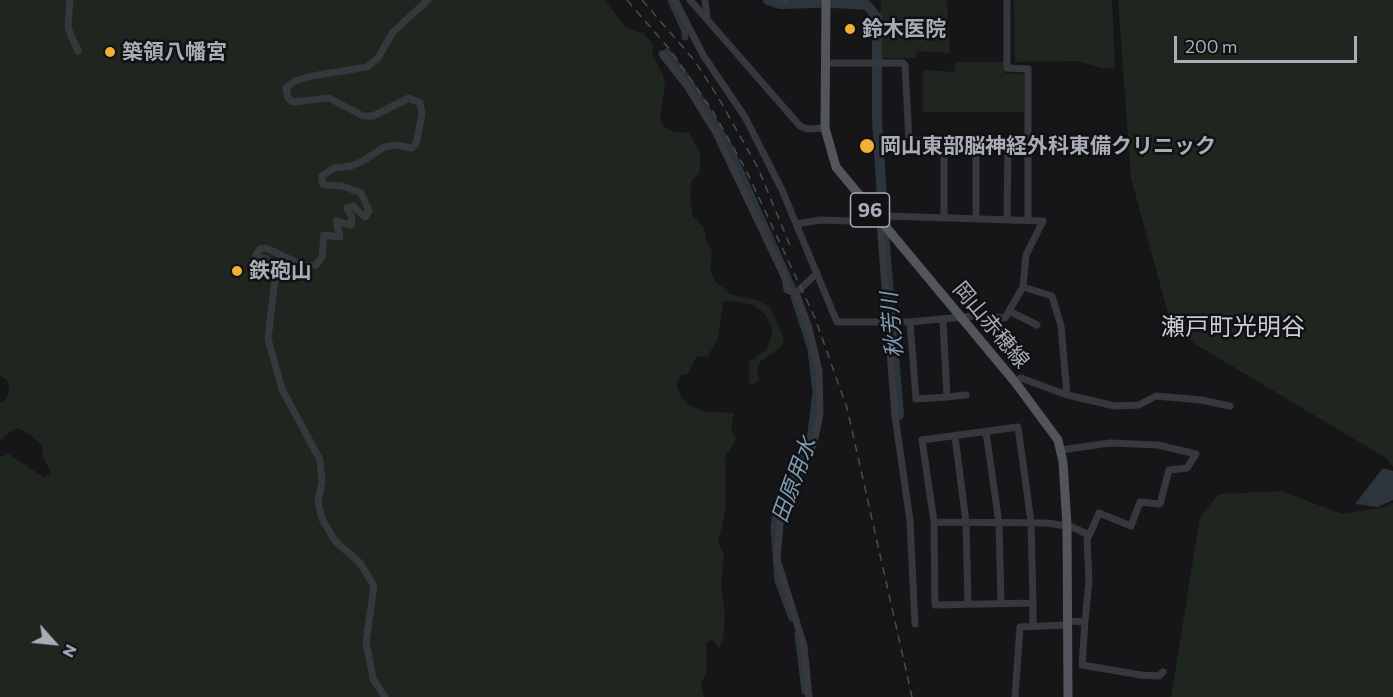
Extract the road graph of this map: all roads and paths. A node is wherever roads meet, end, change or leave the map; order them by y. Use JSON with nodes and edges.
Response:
{"nodes":[{"id":1,"x":70,"y":0,"type":"edge"},
{"id":2,"x":428,"y":0,"type":"edge"},
{"id":3,"x":675,"y":0,"type":"edge"},
{"id":4,"x":690,"y":0,"type":"edge"},
{"id":5,"x":705,"y":0,"type":"edge"},
{"id":6,"x":778,"y":0,"type":"edge"},
{"id":7,"x":785,"y":0,"type":"edge"},
{"id":8,"x":826,"y":0,"type":"edge"},
{"id":9,"x":1007,"y":0,"type":"edge"},
{"id":10,"x":707,"y":19,"type":"junction"},
{"id":11,"x":78,"y":51,"type":"dead end"},
{"id":12,"x":662,"y":54,"type":"dead end"},
{"id":13,"x":826,"y":63,"type":"junction"},
{"id":14,"x":825,"y":128,"type":"junction"},
{"id":15,"x":944,"y":140,"type":"junction"},
{"id":16,"x":976,"y":140,"type":"junction"},
{"id":17,"x":1008,"y":140,"type":"junction"},
{"id":18,"x":1028,"y":140,"type":"junction"},
{"id":19,"x":944,"y":218,"type":"junction"},
{"id":20,"x":976,"y":219,"type":"junction"},
{"id":21,"x":1007,"y":219,"type":"junction"},
{"id":22,"x":1028,"y":220,"type":"junction"},
{"id":23,"x":806,"y":221,"type":"junction"},
{"id":24,"x":880,"y":222,"type":"junction"},
{"id":25,"x":797,"y":224,"type":"junction"},
{"id":26,"x":807,"y":247,"type":"junction"},
{"id":27,"x":817,"y":273,"type":"junction"},
{"id":28,"x":1023,"y":287,"type":"junction"},
{"id":29,"x":796,"y":293,"type":"junction"},
{"id":30,"x":1009,"y":311,"type":"junction"},
{"id":31,"x":963,"y":319,"type":"junction"},
{"id":32,"x":943,"y":321,"type":"junction"},
{"id":33,"x":888,"y":322,"type":"junction"},
{"id":34,"x":910,"y":322,"type":"junction"},
{"id":35,"x":1037,"y":325,"type":"dead end"},
{"id":36,"x":1015,"y":382,"type":"junction"},
{"id":37,"x":966,"y":395,"type":"dead end"},
{"id":38,"x":1067,"y":395,"type":"junction"},
{"id":39,"x":947,"y":397,"type":"junction"},
{"id":40,"x":1230,"y":406,"type":"dead end"},
{"id":41,"x":986,"y":432,"type":"junction"},
{"id":42,"x":955,"y":437,"type":"junction"},
{"id":43,"x":1061,"y":450,"type":"junction"},
{"id":44,"x":934,"y":522,"type":"junction"},
{"id":45,"x":966,"y":522,"type":"junction"},
{"id":46,"x":1031,"y":522,"type":"junction"},
{"id":47,"x":999,"y":523,"type":"junction"},
{"id":48,"x":1067,"y":526,"type":"junction"},
{"id":49,"x":1088,"y":534,"type":"junction"},
{"id":50,"x":1001,"y":603,"type":"junction"},
{"id":51,"x":1033,"y":603,"type":"junction"},
{"id":52,"x":968,"y":604,"type":"junction"},
{"id":53,"x":1085,"y":622,"type":"junction"},
{"id":54,"x":1067,"y":623,"type":"junction"},
{"id":55,"x":915,"y":624,"type":"dead end"},
{"id":56,"x":1033,"y":626,"type":"junction"},
{"id":57,"x":1162,"y":672,"type":"dead end"},
{"id":58,"x":385,"y":697,"type":"edge"},
{"id":59,"x":809,"y":697,"type":"edge"},
{"id":60,"x":1015,"y":697,"type":"edge"},
{"id":61,"x":1068,"y":697,"type":"edge"}],
"edges":[{"from":1,"to":11,"type":"street"},
{"from":2,"to":58,"type":"street"},
{"from":3,"to":25,"type":"street"},
{"from":4,"to":10,"type":"street"},
{"from":5,"to":10,"type":"street"},
{"from":6,"to":7,"type":"street"},
{"from":8,"to":13,"type":"main road","name":"岡山赤穂線","number":"96"},
{"from":9,"to":18,"type":"street"},
{"from":10,"to":14,"type":"street"},
{"from":12,"to":29,"type":"street"},
{"from":13,"to":14,"type":"main road","name":"岡山赤穂線","number":"96"},
{"from":13,"to":15,"type":"street"},
{"from":14,"to":24,"type":"main road","name":"岡山赤穂線","number":"96"},
{"from":15,"to":16,"type":"street"},
{"from":15,"to":19,"type":"street"},
{"from":16,"to":17,"type":"street"},
{"from":16,"to":20,"type":"street"},
{"from":17,"to":18,"type":"street"},
{"from":17,"to":21,"type":"street"},
{"from":18,"to":22,"type":"street"},
{"from":19,"to":20,"type":"street"},
{"from":19,"to":24,"type":"street"},
{"from":20,"to":21,"type":"street"},
{"from":21,"to":22,"type":"street"},
{"from":22,"to":28,"type":"street"},
{"from":23,"to":24,"type":"street"},
{"from":23,"to":25,"type":"street"},
{"from":23,"to":26,"type":"street"},
{"from":24,"to":31,"type":"main road","name":"岡山赤穂線","number":"96"},
{"from":24,"to":33,"type":"street"},
{"from":25,"to":26,"type":"street"},
{"from":26,"to":27,"type":"street"},
{"from":27,"to":29,"type":"street"},
{"from":27,"to":33,"type":"street"},
{"from":28,"to":30,"type":"street"},
{"from":28,"to":38,"type":"street"},
{"from":29,"to":59,"type":"street"},
{"from":30,"to":31,"type":"street"},
{"from":30,"to":35,"type":"street"},
{"from":31,"to":32,"type":"street"},
{"from":31,"to":36,"type":"main road","name":"岡山赤穂線","number":"96"},
{"from":32,"to":34,"type":"street"},
{"from":32,"to":39,"type":"street"},
{"from":33,"to":34,"type":"street"},
{"from":33,"to":55,"type":"street"},
{"from":34,"to":39,"type":"street"},
{"from":36,"to":38,"type":"street"},
{"from":36,"to":43,"type":"main road","name":"岡山赤穂線","number":"96"},
{"from":37,"to":39,"type":"street"},
{"from":38,"to":40,"type":"street"},
{"from":41,"to":42,"type":"street"},
{"from":41,"to":46,"type":"street"},
{"from":41,"to":47,"type":"street"},
{"from":42,"to":44,"type":"street"},
{"from":42,"to":45,"type":"street"},
{"from":43,"to":48,"type":"main road","name":"岡山赤穂線","number":"96"},
{"from":43,"to":49,"type":"street"},
{"from":44,"to":45,"type":"street"},
{"from":44,"to":52,"type":"street"},
{"from":45,"to":47,"type":"street"},
{"from":45,"to":52,"type":"street"},
{"from":46,"to":47,"type":"street"},
{"from":46,"to":48,"type":"street"},
{"from":46,"to":51,"type":"street"},
{"from":47,"to":50,"type":"street"},
{"from":48,"to":49,"type":"street"},
{"from":48,"to":54,"type":"main road","name":"岡山赤穂線","number":"96"},
{"from":49,"to":53,"type":"street"},
{"from":50,"to":51,"type":"street"},
{"from":50,"to":52,"type":"street"},
{"from":51,"to":56,"type":"street"},
{"from":53,"to":54,"type":"street"},
{"from":53,"to":57,"type":"street"},
{"from":54,"to":56,"type":"street"},
{"from":54,"to":61,"type":"main road","name":"岡山赤穂線","number":"96"},
{"from":56,"to":60,"type":"street"}]}
